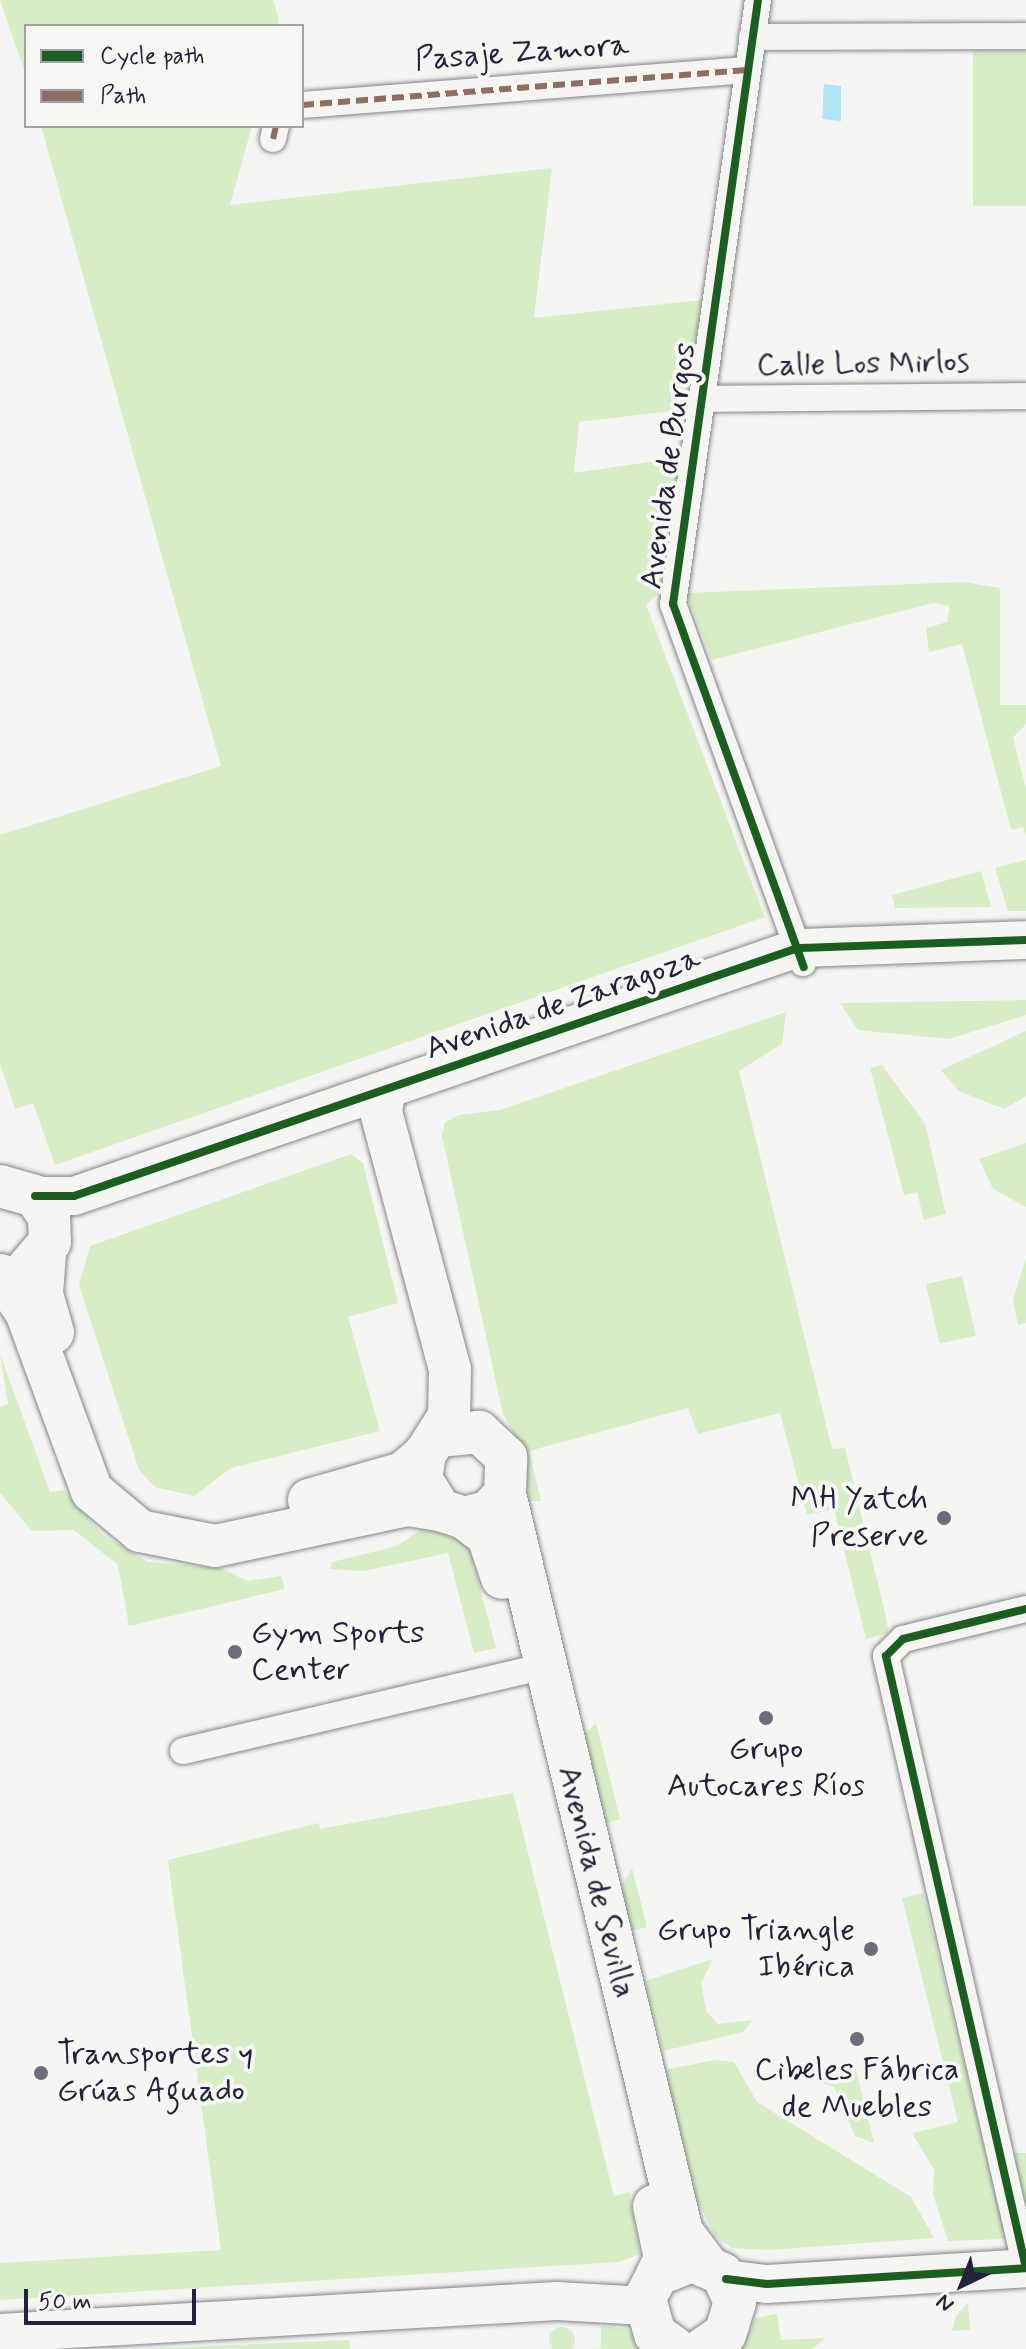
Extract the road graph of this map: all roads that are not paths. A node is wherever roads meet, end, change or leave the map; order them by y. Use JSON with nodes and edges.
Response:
{"nodes":[{"id":1,"x":758,"y":0,"type":"edge"},
{"id":2,"x":1026,"y":36,"type":"edge"},
{"id":3,"x":752,"y":37,"type":"junction"},
{"id":4,"x":747,"y":70,"type":"junction"},
{"id":5,"x":304,"y":105,"type":"edge"},
{"id":6,"x":1026,"y":396,"type":"edge"},
{"id":7,"x":702,"y":399,"type":"junction"},
{"id":8,"x":1026,"y":940,"type":"edge"},
{"id":9,"x":801,"y":957,"type":"junction"},
{"id":10,"x":1026,"y":962,"type":"edge"},
{"id":11,"x":391,"y":1100,"type":"junction"},
{"id":12,"x":15,"y":1183,"type":"edge"},
{"id":13,"x":47,"y":1248,"type":"junction"},
{"id":14,"x":0,"y":1275,"type":"edge"},
{"id":15,"x":490,"y":1437,"type":"junction"},
{"id":16,"x":434,"y":1445,"type":"junction"},
{"id":17,"x":505,"y":1494,"type":"junction"},
{"id":18,"x":452,"y":1514,"type":"junction"},
{"id":19,"x":1026,"y":1609,"type":"edge"},
{"id":20,"x":525,"y":1671,"type":"junction"},
{"id":21,"x":183,"y":1751,"type":"dead end"},
{"id":22,"x":1026,"y":2268,"type":"edge"},
{"id":23,"x":733,"y":2282,"type":"junction"},
{"id":24,"x":650,"y":2289,"type":"junction"},
{"id":25,"x":0,"y":2333,"type":"edge"},
{"id":26,"x":712,"y":2347,"type":"edge"},
{"id":27,"x":676,"y":2349,"type":"edge"}],
"edges":[{"from":1,"to":3,"type":"street","name":"Avenida de Burgos"},
{"from":2,"to":3,"type":"street"},
{"from":3,"to":4,"type":"street","name":"Avenida de Burgos"},
{"from":4,"to":5,"type":"street","name":"Pasaje Zamora"},
{"from":4,"to":7,"type":"street","name":"Avenida de Burgos"},
{"from":6,"to":7,"type":"street","name":"Calle Los Mirlos"},
{"from":7,"to":9,"type":"street","name":"Avenida de Burgos"},
{"from":8,"to":9,"type":"street","name":"Avenida de Zaragoza"},
{"from":9,"to":10,"type":"street","name":"Avenida de Zaragoza"},
{"from":9,"to":11,"type":"street","name":"Avenida de Zaragoza"},
{"from":11,"to":12,"type":"street","name":"Avenida de Zaragoza"},
{"from":11,"to":13,"type":"street","name":"Avenida de Zaragoza"},
{"from":11,"to":15,"type":"main road"},
{"from":11,"to":16,"type":"main road"},
{"from":12,"to":13,"type":"main road"},
{"from":13,"to":14,"type":"main road"},
{"from":13,"to":16,"type":"main road"},
{"from":14,"to":18,"type":"main road"},
{"from":15,"to":16,"type":"main road"},
{"from":15,"to":17,"type":"main road"},
{"from":16,"to":18,"type":"main road"},
{"from":17,"to":18,"type":"main road"},
{"from":17,"to":23,"type":"main road","name":"Avenida de Sevilla"},
{"from":18,"to":20,"type":"main road","name":"Avenida de Sevilla"},
{"from":19,"to":22,"type":"street"},
{"from":20,"to":21,"type":"street"},
{"from":20,"to":24,"type":"main road","name":"Avenida de Sevilla"},
{"from":22,"to":23,"type":"street"},
{"from":23,"to":24,"type":"main road"},
{"from":23,"to":26,"type":"main road"},
{"from":24,"to":25,"type":"street"},
{"from":24,"to":27,"type":"main road"}]}
